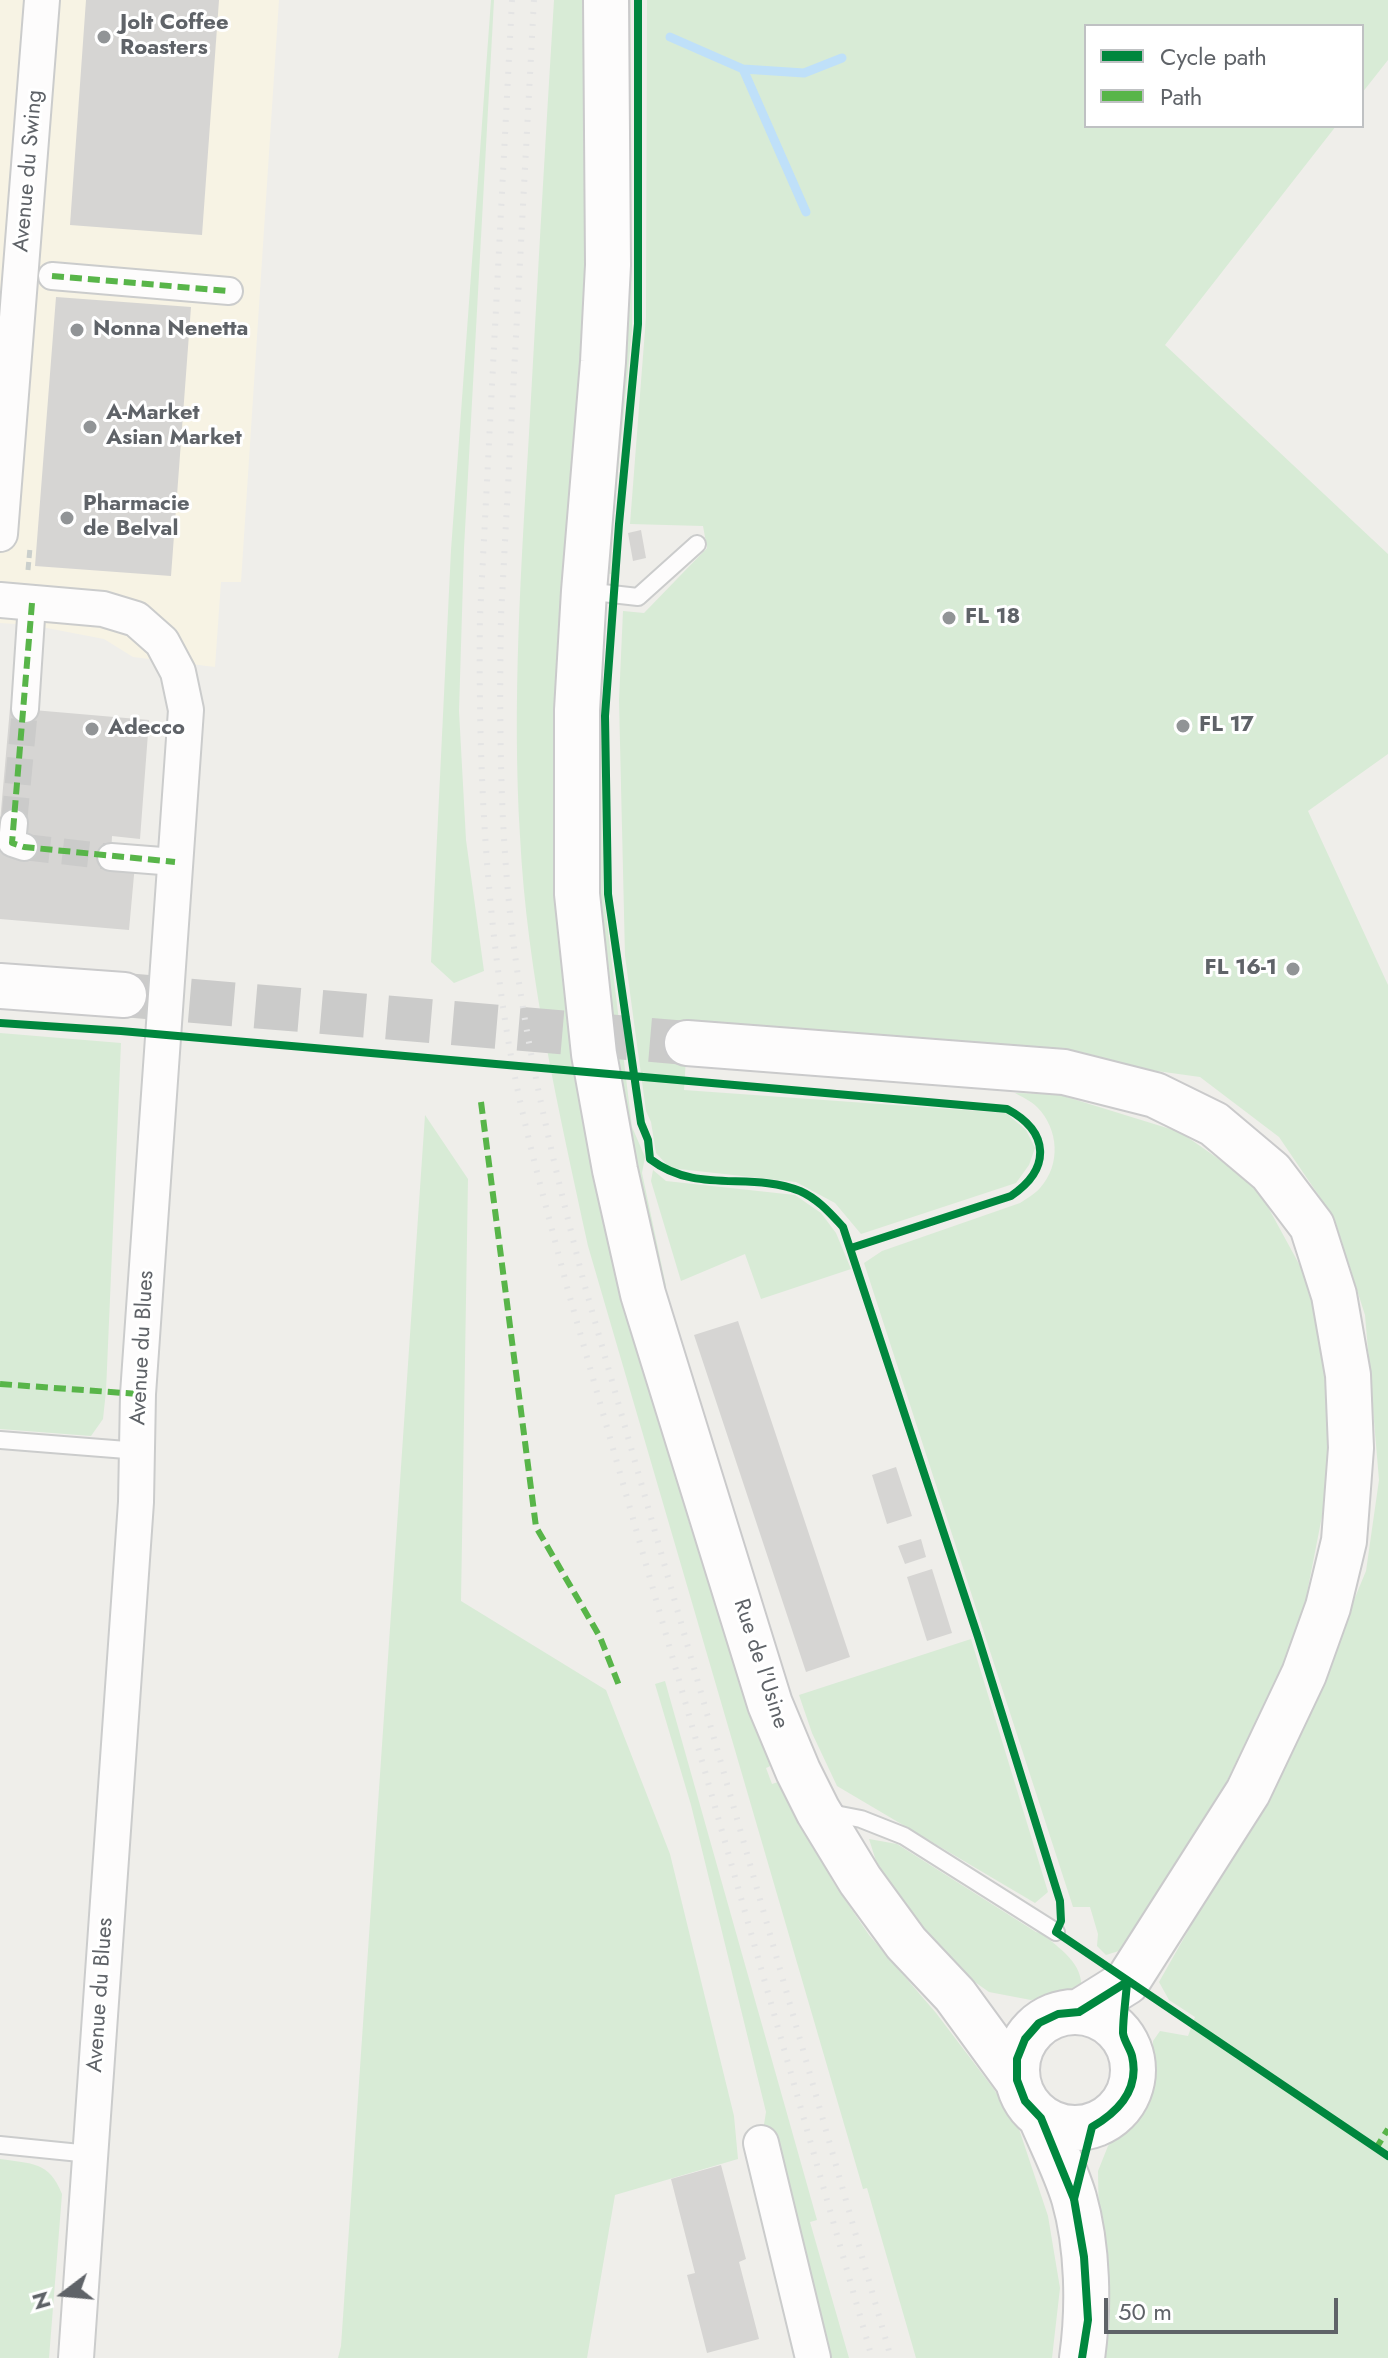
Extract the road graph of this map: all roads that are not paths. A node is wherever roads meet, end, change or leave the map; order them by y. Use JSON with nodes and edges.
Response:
{"nodes":[{"id":1,"x":42,"y":0,"type":"edge"},
{"id":2,"x":606,"y":0,"type":"edge"},
{"id":3,"x":14,"y":184,"type":"edge"},
{"id":4,"x":52,"y":276,"type":"dead end"},
{"id":5,"x":229,"y":291,"type":"dead end"},
{"id":6,"x":0,"y":534,"type":"edge"},
{"id":7,"x":697,"y":544,"type":"dead end"},
{"id":8,"x":584,"y":591,"type":"junction"},
{"id":9,"x":16,"y":602,"type":"edge"},
{"id":10,"x":25,"y":709,"type":"tunnel mouth"},
{"id":11,"x":111,"y":857,"type":"tunnel mouth"},
{"id":12,"x":175,"y":862,"type":"junction"},
{"id":13,"x":0,"y":986,"type":"edge"},
{"id":14,"x":124,"y":995,"type":"tunnel mouth"},
{"id":15,"x":687,"y":1043,"type":"tunnel mouth"},
{"id":16,"x":0,"y":1440,"type":"edge"},
{"id":17,"x":139,"y":1451,"type":"junction"},
{"id":18,"x":818,"y":1811,"type":"junction"},
{"id":19,"x":1056,"y":1932,"type":"dead end"},
{"id":20,"x":1127,"y":1982,"type":"junction"},
{"id":21,"x":955,"y":1995,"type":"junction"},
{"id":22,"x":1068,"y":2013,"type":"junction"},
{"id":23,"x":1123,"y":2036,"type":"junction"},
{"id":24,"x":1017,"y":2080,"type":"junction"},
{"id":25,"x":1041,"y":2118,"type":"junction"},
{"id":26,"x":1092,"y":2127,"type":"junction"},
{"id":27,"x":761,"y":2143,"type":"dead end"},
{"id":28,"x":0,"y":2145,"type":"edge"},
{"id":29,"x":90,"y":2154,"type":"junction"},
{"id":30,"x":1074,"y":2199,"type":"junction"},
{"id":31,"x":76,"y":2358,"type":"edge"},
{"id":32,"x":813,"y":2358,"type":"edge"},
{"id":33,"x":1082,"y":2358,"type":"edge"}],
"edges":[{"from":1,"to":3,"type":"street","name":"Avenue du Swing"},
{"from":2,"to":8,"type":"main road","name":"Rue de l'Usine"},
{"from":3,"to":6,"type":"street","name":"Avenue du Swing"},
{"from":4,"to":5,"type":"street","name":"Avenue du Swing"},
{"from":7,"to":8,"type":"lane"},
{"from":8,"to":18,"type":"main road","name":"Rue de l'Usine"},
{"from":9,"to":10,"type":"street"},
{"from":9,"to":12,"type":"street","name":"Avenue du Blues"},
{"from":11,"to":12,"type":"street"},
{"from":12,"to":17,"type":"street","name":"Avenue du Blues"},
{"from":13,"to":14,"type":"main road"},
{"from":15,"to":20,"type":"main road"},
{"from":16,"to":17,"type":"lane"},
{"from":17,"to":29,"type":"street","name":"Avenue du Blues"},
{"from":18,"to":19,"type":"lane"},
{"from":18,"to":21,"type":"main road","name":"Rue de l'Usine"},
{"from":20,"to":22,"type":"main road"},
{"from":20,"to":23,"type":"main road"},
{"from":21,"to":22,"type":"main road"},
{"from":21,"to":24,"type":"main road","name":"Rue de l'Usine"},
{"from":22,"to":23,"type":"main road"},
{"from":22,"to":24,"type":"main road"},
{"from":23,"to":26,"type":"main road"},
{"from":24,"to":25,"type":"main road"},
{"from":25,"to":26,"type":"main road"},
{"from":25,"to":30,"type":"main road"},
{"from":26,"to":30,"type":"main road"},
{"from":27,"to":32,"type":"street"},
{"from":28,"to":29,"type":"lane"},
{"from":29,"to":31,"type":"street","name":"Avenue du Blues"},
{"from":30,"to":33,"type":"main road"}]}
